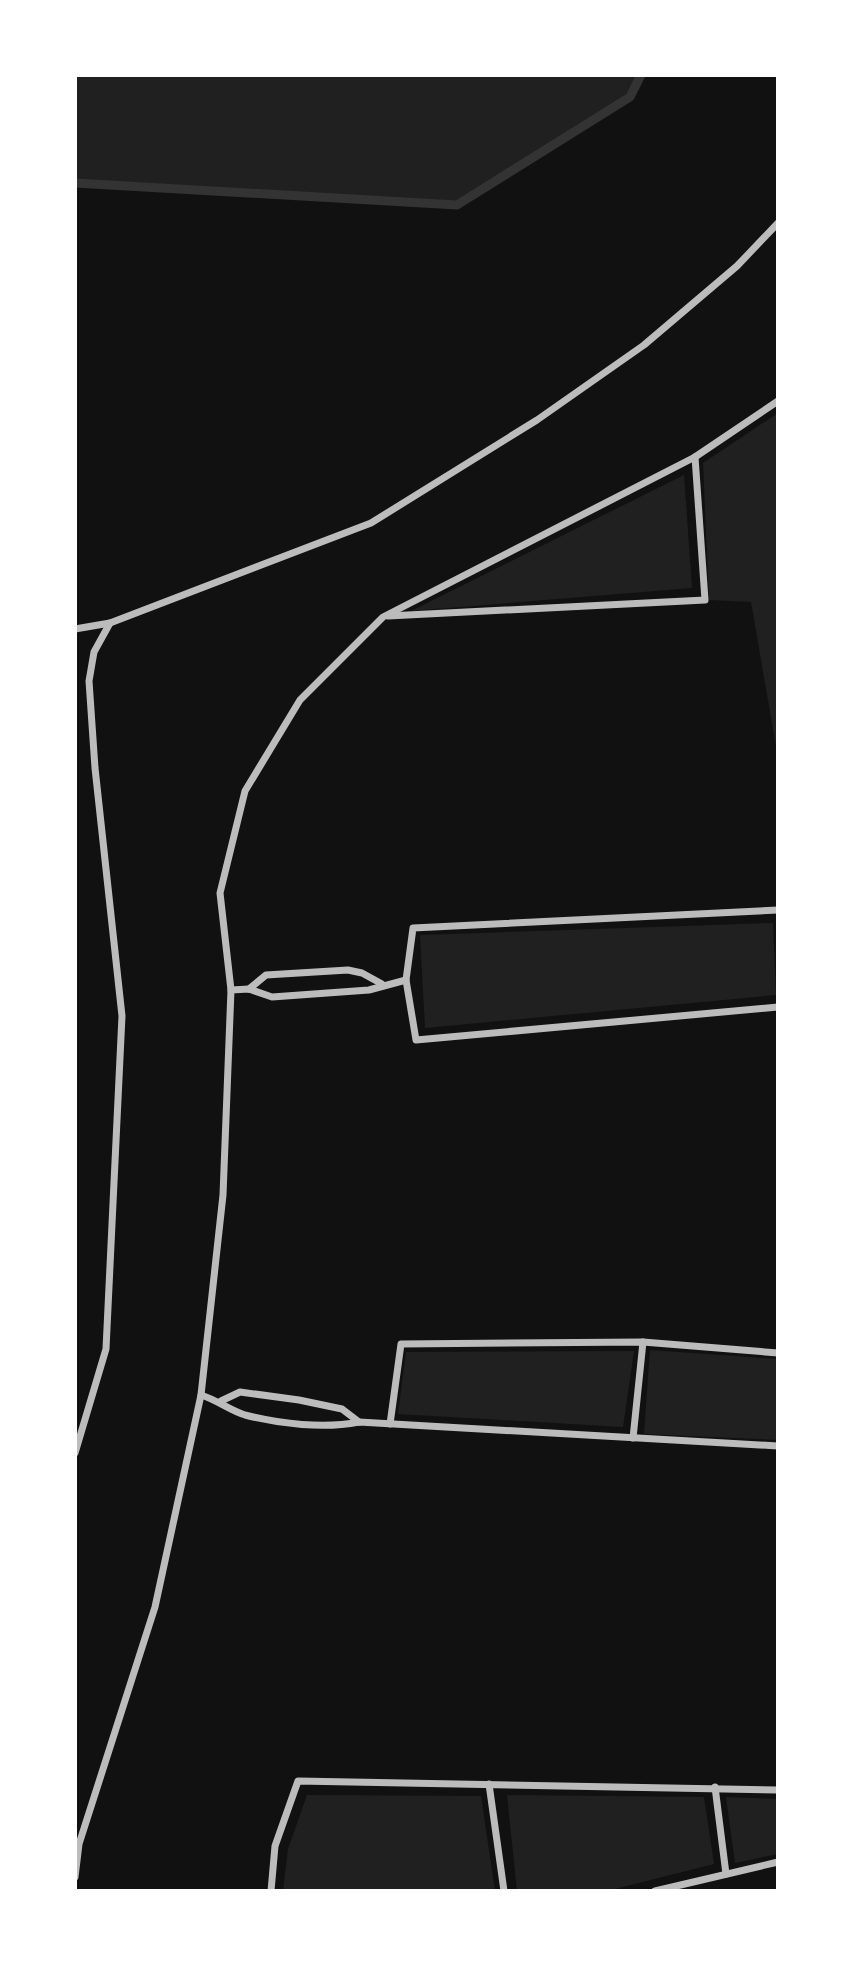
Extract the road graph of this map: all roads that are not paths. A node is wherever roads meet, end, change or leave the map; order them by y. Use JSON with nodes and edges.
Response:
{"nodes":[{"id":1,"x":778,"y":223,"type":"edge"},
{"id":2,"x":778,"y":401,"type":"edge"},
{"id":3,"x":695,"y":457,"type":"junction"},
{"id":4,"x":383,"y":617,"type":"junction"},
{"id":5,"x":110,"y":622,"type":"junction"},
{"id":6,"x":75,"y":629,"type":"edge"},
{"id":7,"x":778,"y":910,"type":"edge"},
{"id":8,"x":406,"y":980,"type":"junction"},
{"id":9,"x":382,"y":984,"type":"junction"},
{"id":10,"x":249,"y":989,"type":"junction"},
{"id":11,"x":231,"y":990,"type":"junction"},
{"id":12,"x":778,"y":1007,"type":"edge"},
{"id":13,"x":643,"y":1342,"type":"junction"},
{"id":14,"x":778,"y":1353,"type":"edge"},
{"id":15,"x":201,"y":1395,"type":"junction"},
{"id":16,"x":221,"y":1401,"type":"junction"},
{"id":17,"x":359,"y":1422,"type":"junction"},
{"id":18,"x":390,"y":1424,"type":"junction"},
{"id":19,"x":633,"y":1438,"type":"junction"},
{"id":20,"x":778,"y":1446,"type":"edge"},
{"id":21,"x":75,"y":1453,"type":"edge"},
{"id":22,"x":489,"y":1784,"type":"junction"},
{"id":23,"x":715,"y":1787,"type":"junction"},
{"id":24,"x":778,"y":1790,"type":"edge"},
{"id":25,"x":778,"y":1862,"type":"edge"},
{"id":26,"x":726,"y":1874,"type":"junction"},
{"id":27,"x":75,"y":1877,"type":"edge"},
{"id":28,"x":271,"y":1891,"type":"edge"},
{"id":29,"x":504,"y":1891,"type":"edge"},
{"id":30,"x":655,"y":1891,"type":"edge"}],
"edges":[{"from":1,"to":5,"type":"street"},
{"from":2,"to":3,"type":"street"},
{"from":3,"to":4,"type":"street"},
{"from":3,"to":4,"type":"street"},
{"from":4,"to":11,"type":"street"},
{"from":5,"to":6,"type":"street"},
{"from":5,"to":21,"type":"street"},
{"from":7,"to":8,"type":"street"},
{"from":8,"to":9,"type":"street"},
{"from":8,"to":12,"type":"street"},
{"from":9,"to":10,"type":"street"},
{"from":9,"to":10,"type":"street"},
{"from":10,"to":11,"type":"street"},
{"from":11,"to":15,"type":"street"},
{"from":13,"to":14,"type":"street"},
{"from":13,"to":18,"type":"street"},
{"from":13,"to":19,"type":"street"},
{"from":15,"to":16,"type":"street"},
{"from":15,"to":27,"type":"street"},
{"from":16,"to":17,"type":"street"},
{"from":16,"to":17,"type":"street"},
{"from":17,"to":18,"type":"street"},
{"from":18,"to":19,"type":"street"},
{"from":19,"to":20,"type":"street"},
{"from":22,"to":23,"type":"street"},
{"from":22,"to":28,"type":"street"},
{"from":22,"to":29,"type":"street"},
{"from":23,"to":24,"type":"street"},
{"from":23,"to":26,"type":"street"},
{"from":25,"to":26,"type":"street"},
{"from":26,"to":30,"type":"street"}]}
